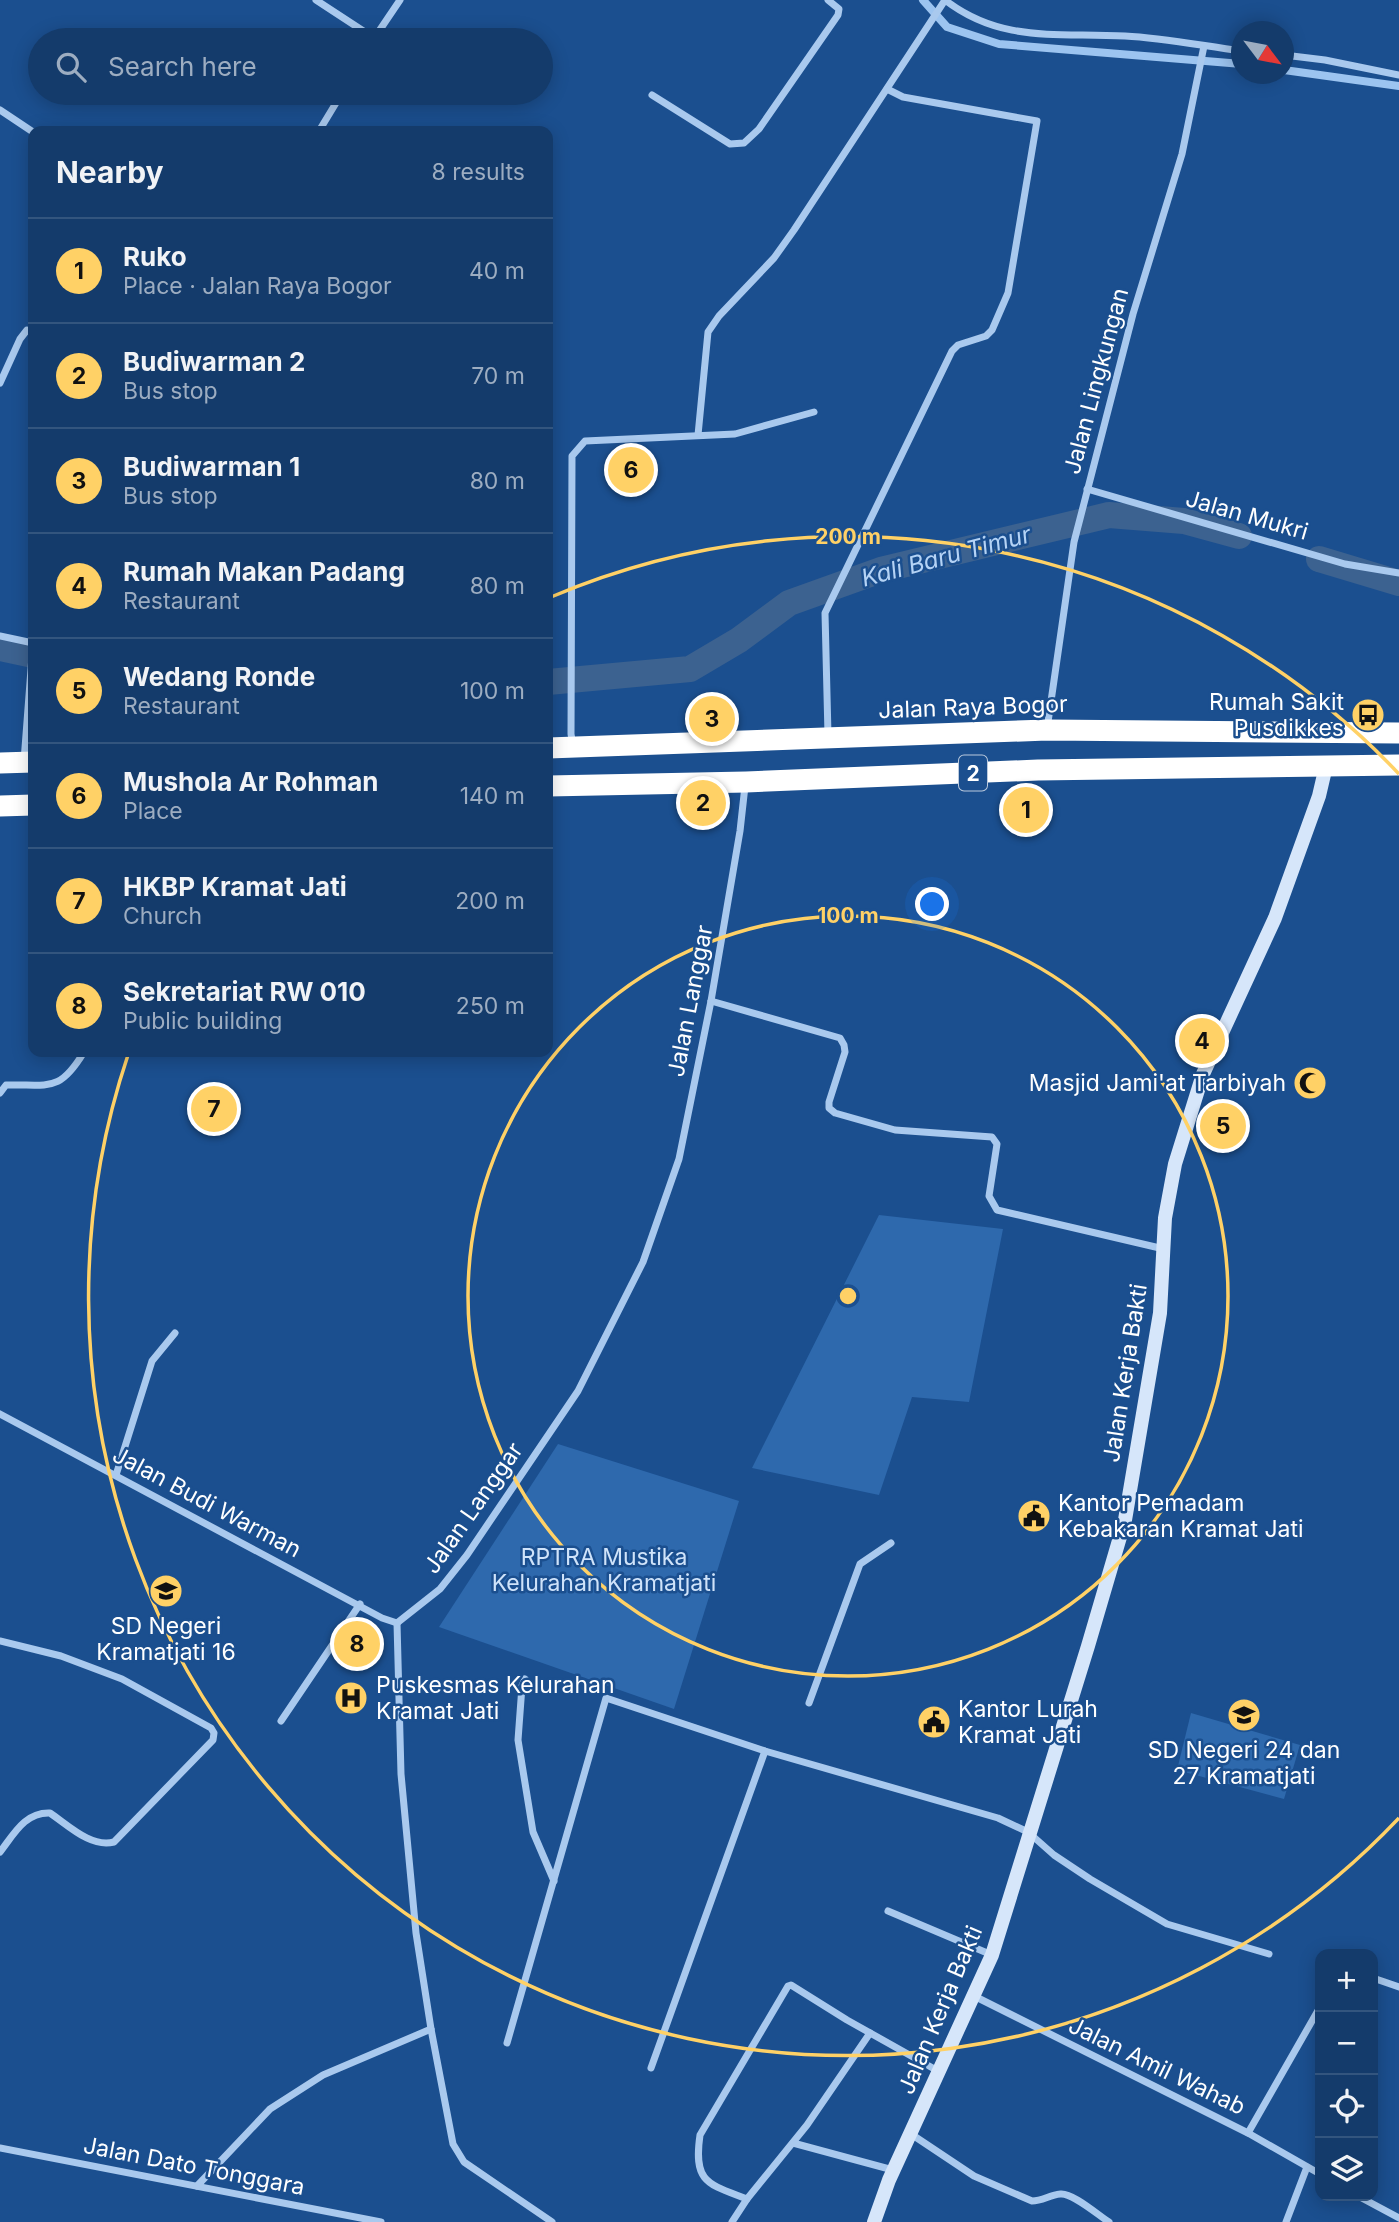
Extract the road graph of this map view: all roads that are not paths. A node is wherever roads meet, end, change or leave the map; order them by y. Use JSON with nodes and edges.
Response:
{"nodes":[{"id":1,"x":317,"y":0,"type":"edge"},
{"id":2,"x":400,"y":0,"type":"edge"},
{"id":3,"x":828,"y":0,"type":"edge"},
{"id":4,"x":945,"y":0,"type":"edge"},
{"id":5,"x":358,"y":28,"type":"edge"},
{"id":6,"x":381,"y":28,"type":"edge"},
{"id":7,"x":1204,"y":46,"type":"junction"},
{"id":8,"x":1231,"y":50,"type":"edge"},
{"id":9,"x":1294,"y":56,"type":"edge"},
{"id":10,"x":1399,"y":75,"type":"edge"},
{"id":11,"x":887,"y":89,"type":"junction"},
{"id":12,"x":652,"y":96,"type":"dead end"},
{"id":13,"x":335,"y":105,"type":"edge"},
{"id":14,"x":0,"y":110,"type":"edge"},
{"id":15,"x":322,"y":126,"type":"edge"},
{"id":16,"x":28,"y":129,"type":"edge"},
{"id":17,"x":28,"y":330,"type":"edge"},
{"id":18,"x":0,"y":383,"type":"edge"},
{"id":19,"x":814,"y":412,"type":"dead end"},
{"id":20,"x":698,"y":435,"type":"junction"},
{"id":21,"x":1086,"y":492,"type":"junction"},
{"id":22,"x":1399,"y":573,"type":"edge"},
{"id":23,"x":0,"y":636,"type":"edge"},
{"id":24,"x":28,"y":648,"type":"edge"},
{"id":25,"x":1047,"y":730,"type":"junction"},
{"id":26,"x":1328,"y":733,"type":"junction"},
{"id":27,"x":1399,"y":733,"type":"edge"},
{"id":28,"x":829,"y":737,"type":"junction"},
{"id":29,"x":572,"y":740,"type":"junction"},
{"id":30,"x":553,"y":746,"type":"edge"},
{"id":31,"x":28,"y":762,"type":"edge"},
{"id":32,"x":0,"y":763,"type":"edge"},
{"id":33,"x":1399,"y":765,"type":"edge"},
{"id":34,"x":1326,"y":766,"type":"junction"},
{"id":35,"x":746,"y":782,"type":"junction"},
{"id":36,"x":553,"y":786,"type":"edge"},
{"id":37,"x":28,"y":805,"type":"edge"},
{"id":38,"x":0,"y":806,"type":"edge"},
{"id":39,"x":711,"y":1001,"type":"junction"},
{"id":40,"x":81,"y":1057,"type":"edge"},
{"id":41,"x":0,"y":1093,"type":"edge"},
{"id":42,"x":1164,"y":1249,"type":"junction"},
{"id":43,"x":176,"y":1333,"type":"dead end"},
{"id":44,"x":0,"y":1413,"type":"edge"},
{"id":45,"x":116,"y":1475,"type":"junction"},
{"id":46,"x":891,"y":1543,"type":"dead end"},
{"id":47,"x":360,"y":1604,"type":"junction"},
{"id":48,"x":397,"y":1623,"type":"junction"},
{"id":49,"x":0,"y":1641,"type":"edge"},
{"id":50,"x":526,"y":1679,"type":"dead end"},
{"id":51,"x":810,"y":1703,"type":"dead end"},
{"id":52,"x":281,"y":1721,"type":"dead end"},
{"id":53,"x":765,"y":1751,"type":"junction"},
{"id":54,"x":1028,"y":1832,"type":"junction"},
{"id":55,"x":0,"y":1852,"type":"edge"},
{"id":56,"x":554,"y":1883,"type":"junction"},
{"id":57,"x":888,"y":1910,"type":"dead end"},
{"id":58,"x":1269,"y":1954,"type":"dead end"},
{"id":59,"x":992,"y":1955,"type":"junction"},
{"id":60,"x":1378,"y":1980,"type":"edge"},
{"id":61,"x":1399,"y":1987,"type":"edge"},
{"id":62,"x":974,"y":1996,"type":"junction"},
{"id":63,"x":1317,"y":2012,"type":"edge"},
{"id":64,"x":430,"y":2029,"type":"junction"},
{"id":65,"x":870,"y":2034,"type":"junction"},
{"id":66,"x":507,"y":2043,"type":"dead end"},
{"id":67,"x":651,"y":2068,"type":"dead end"},
{"id":68,"x":939,"y":2071,"type":"junction"},
{"id":69,"x":1248,"y":2133,"type":"junction"},
{"id":70,"x":911,"y":2134,"type":"junction"},
{"id":71,"x":793,"y":2143,"type":"junction"},
{"id":72,"x":0,"y":2148,"type":"edge"},
{"id":73,"x":1307,"y":2167,"type":"junction"},
{"id":74,"x":894,"y":2170,"type":"junction"},
{"id":75,"x":1315,"y":2171,"type":"edge"},
{"id":76,"x":197,"y":2186,"type":"junction"},
{"id":77,"x":747,"y":2199,"type":"junction"},
{"id":78,"x":1367,"y":2201,"type":"edge"},
{"id":79,"x":1399,"y":2218,"type":"edge"},
{"id":80,"x":382,"y":2222,"type":"edge"},
{"id":81,"x":552,"y":2222,"type":"edge"},
{"id":82,"x":732,"y":2222,"type":"edge"},
{"id":83,"x":874,"y":2222,"type":"edge"},
{"id":84,"x":1109,"y":2222,"type":"edge"},
{"id":85,"x":1286,"y":2222,"type":"edge"}],
"edges":[{"from":1,"to":5,"type":"street"},
{"from":2,"to":6,"type":"street"},
{"from":3,"to":12,"type":"street"},
{"from":4,"to":7,"type":"street"},
{"from":4,"to":11,"type":"street"},
{"from":7,"to":8,"type":"street"},
{"from":7,"to":21,"type":"street","name":"Jalan Lingkungan"},
{"from":9,"to":10,"type":"street"},
{"from":11,"to":20,"type":"street"},
{"from":11,"to":28,"type":"street"},
{"from":13,"to":15,"type":"street"},
{"from":14,"to":16,"type":"street"},
{"from":17,"to":18,"type":"street"},
{"from":19,"to":20,"type":"street"},
{"from":20,"to":29,"type":"street"},
{"from":21,"to":22,"type":"street","name":"Jalan Mukri"},
{"from":21,"to":25,"type":"street","name":"Jalan Lingkungan"},
{"from":23,"to":24,"type":"street"},
{"from":25,"to":26,"type":"highway","name":"Jalan Raya Bogor","number":"2"},
{"from":25,"to":28,"type":"highway","name":"Jalan Raya Bogor","number":"2"},
{"from":26,"to":27,"type":"highway","name":"Jalan Raya Bogor","number":"2"},
{"from":26,"to":34,"type":"highway"},
{"from":28,"to":29,"type":"highway","name":"Jalan Raya Bogor","number":"2"},
{"from":29,"to":30,"type":"highway","name":"Jalan Raya Bogor","number":"2"},
{"from":31,"to":32,"type":"highway"},
{"from":33,"to":34,"type":"highway","number":"2"},
{"from":34,"to":35,"type":"highway","number":"2"},
{"from":34,"to":42,"type":"street","name":"Jalan Kerja Bakti"},
{"from":35,"to":36,"type":"highway","number":"2"},
{"from":35,"to":39,"type":"street","name":"Jalan Langgar"},
{"from":37,"to":38,"type":"highway"},
{"from":39,"to":42,"type":"street"},
{"from":39,"to":48,"type":"street","name":"Jalan Langgar"},
{"from":40,"to":41,"type":"street"},
{"from":42,"to":54,"type":"street","name":"Jalan Kerja Bakti"},
{"from":43,"to":45,"type":"street"},
{"from":44,"to":45,"type":"street","name":"Jalan Budi Warman"},
{"from":45,"to":47,"type":"street","name":"Jalan Budi Warman"},
{"from":46,"to":51,"type":"street"},
{"from":47,"to":48,"type":"street","name":"Jalan Budi Warman"},
{"from":47,"to":52,"type":"street"},
{"from":48,"to":64,"type":"street"},
{"from":49,"to":55,"type":"street"},
{"from":50,"to":56,"type":"street"},
{"from":53,"to":54,"type":"street"},
{"from":53,"to":56,"type":"street"},
{"from":53,"to":67,"type":"street"},
{"from":54,"to":58,"type":"street"},
{"from":54,"to":59,"type":"street","name":"Jalan Kerja Bakti"},
{"from":56,"to":66,"type":"street"},
{"from":57,"to":59,"type":"street"},
{"from":59,"to":62,"type":"street","name":"Jalan Kerja Bakti"},
{"from":60,"to":61,"type":"street"},
{"from":62,"to":68,"type":"street","name":"Jalan Kerja Bakti"},
{"from":62,"to":69,"type":"street","name":"Jalan Amil Wahab"},
{"from":63,"to":69,"type":"street"},
{"from":64,"to":76,"type":"street"},
{"from":64,"to":81,"type":"street"},
{"from":65,"to":68,"type":"street"},
{"from":65,"to":71,"type":"street"},
{"from":65,"to":77,"type":"street"},
{"from":68,"to":70,"type":"street","name":"Jalan Kerja Bakti"},
{"from":69,"to":73,"type":"street","name":"Jalan Amil Wahab"},
{"from":70,"to":74,"type":"street","name":"Jalan Kerja Bakti"},
{"from":70,"to":84,"type":"street"},
{"from":71,"to":74,"type":"street"},
{"from":71,"to":77,"type":"street"},
{"from":72,"to":76,"type":"street","name":"Jalan Dato Tonggara"},
{"from":73,"to":75,"type":"street","name":"Jalan Amil Wahab"},
{"from":73,"to":85,"type":"street"},
{"from":74,"to":83,"type":"street","name":"Jalan Kerja Bakti"},
{"from":76,"to":80,"type":"street","name":"Jalan Dato Tonggara"},
{"from":77,"to":82,"type":"street"},
{"from":78,"to":79,"type":"street"}]}
